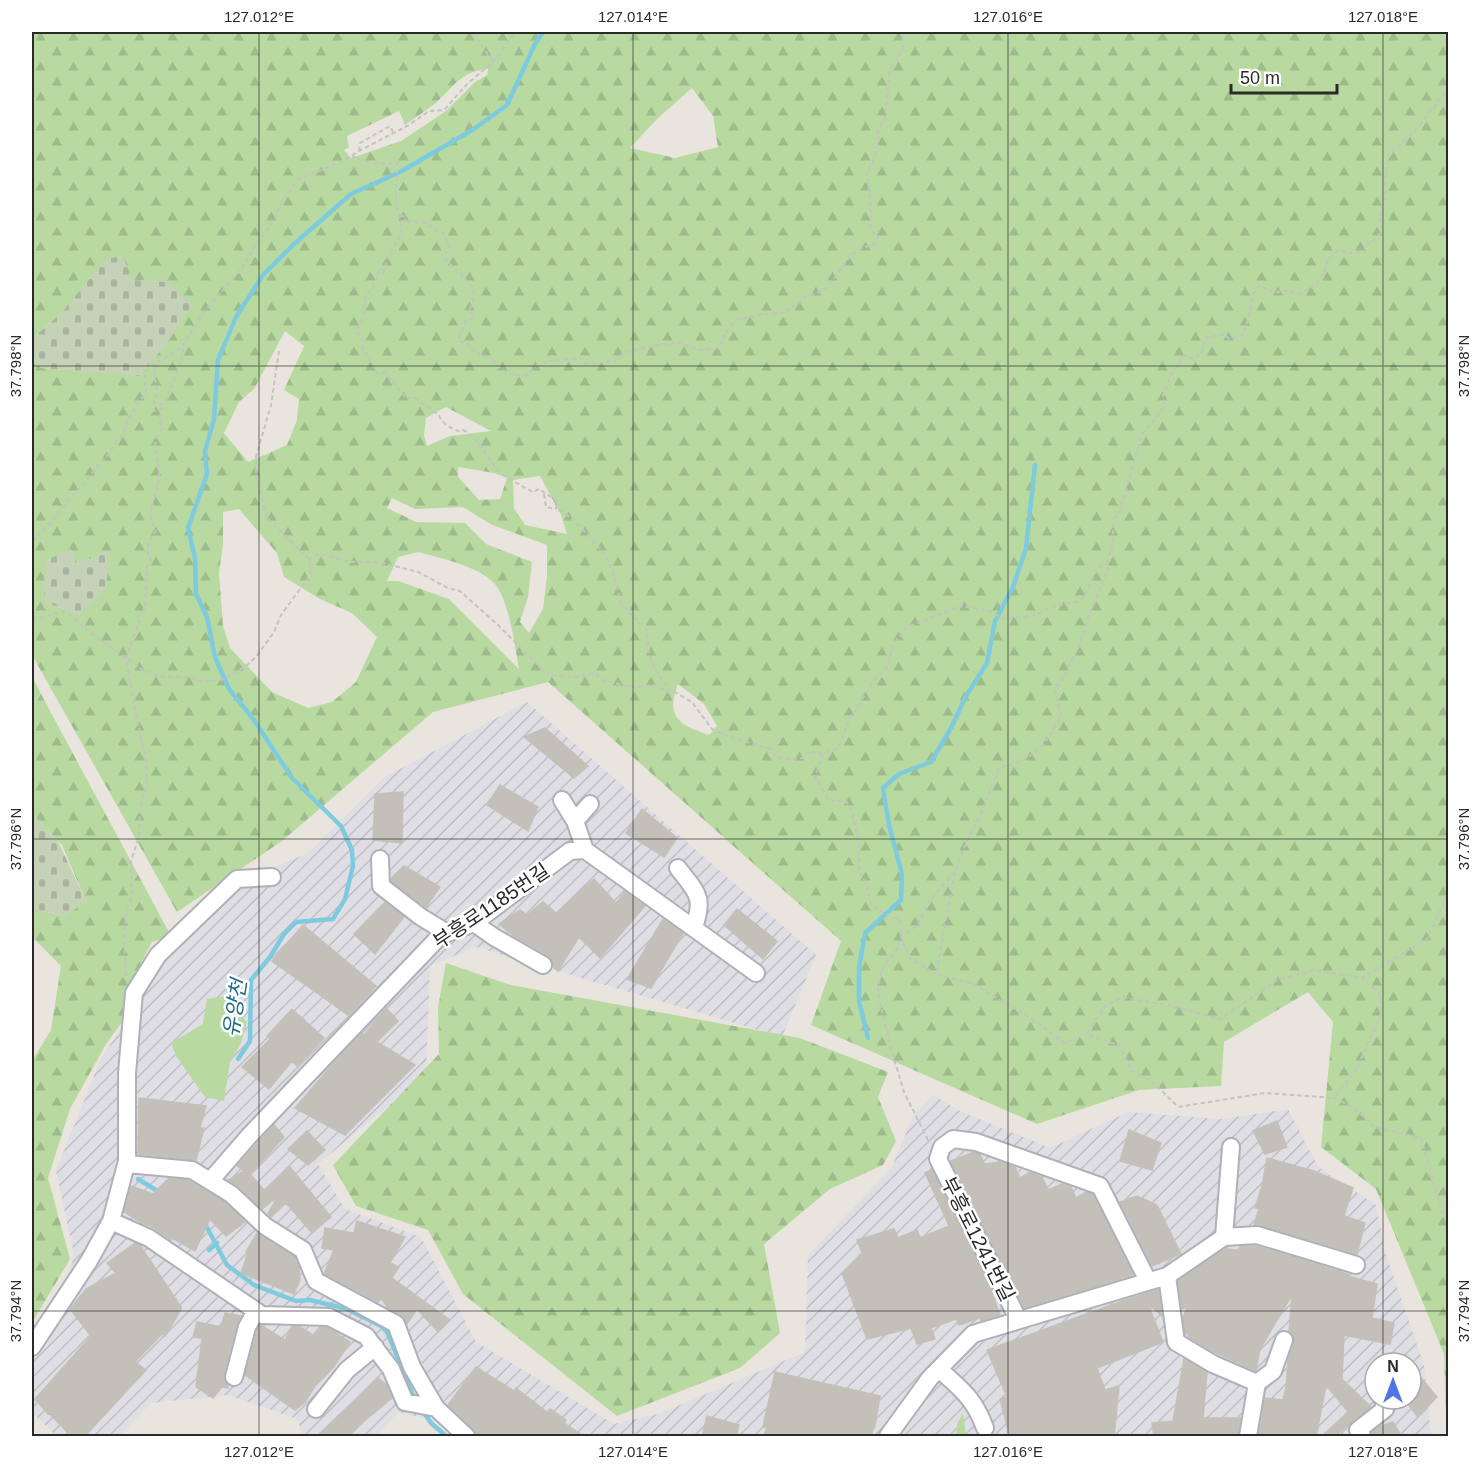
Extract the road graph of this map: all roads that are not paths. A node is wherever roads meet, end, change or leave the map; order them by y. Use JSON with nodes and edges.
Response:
{"nodes":[{"id":1,"x":562,"y":800,"type":"dead end"},
{"id":2,"x":590,"y":804,"type":"dead end"},
{"id":3,"x":575,"y":820,"type":"junction"},
{"id":4,"x":585,"y":850,"type":"junction"},
{"id":5,"x":380,"y":859,"type":"dead end"},
{"id":6,"x":678,"y":868,"type":"dead end"},
{"id":7,"x":272,"y":878,"type":"dead end"},
{"id":8,"x":474,"y":922,"type":"junction"},
{"id":9,"x":694,"y":927,"type":"junction"},
{"id":10,"x":447,"y":933,"type":"junction"},
{"id":11,"x":543,"y":965,"type":"dead end"},
{"id":12,"x":756,"y":973,"type":"dead end"},
{"id":13,"x":1231,"y":1147,"type":"dead end"},
{"id":14,"x":127,"y":1164,"type":"junction"},
{"id":15,"x":210,"y":1181,"type":"junction"},
{"id":16,"x":111,"y":1221,"type":"junction"},
{"id":17,"x":1224,"y":1237,"type":"junction"},
{"id":18,"x":1356,"y":1265,"type":"dead end"},
{"id":19,"x":1167,"y":1275,"type":"junction"},
{"id":20,"x":1149,"y":1281,"type":"junction"},
{"id":21,"x":256,"y":1311,"type":"junction"},
{"id":22,"x":1018,"y":1319,"type":"junction"},
{"id":23,"x":1284,"y":1340,"type":"dead end"},
{"id":24,"x":32,"y":1347,"type":"edge"},
{"id":25,"x":375,"y":1347,"type":"junction"},
{"id":26,"x":939,"y":1370,"type":"junction"},
{"id":27,"x":234,"y":1377,"type":"dead end"},
{"id":28,"x":1257,"y":1383,"type":"junction"},
{"id":29,"x":432,"y":1408,"type":"junction"},
{"id":30,"x":316,"y":1409,"type":"dead end"},
{"id":31,"x":1382,"y":1411,"type":"edge"},
{"id":32,"x":985,"y":1428,"type":"dead end"},
{"id":33,"x":466,"y":1437,"type":"edge"},
{"id":34,"x":888,"y":1437,"type":"edge"},
{"id":35,"x":1248,"y":1437,"type":"edge"},
{"id":36,"x":1362,"y":1437,"type":"edge"}],
"edges":[{"from":1,"to":3,"type":"lane"},
{"from":2,"to":3,"type":"lane"},
{"from":3,"to":4,"type":"lane"},
{"from":4,"to":8,"type":"lane","name":"부흥로1185번길"},
{"from":4,"to":9,"type":"lane"},
{"from":5,"to":10,"type":"lane"},
{"from":6,"to":9,"type":"lane"},
{"from":7,"to":14,"type":"lane"},
{"from":8,"to":10,"type":"lane","name":"부흥로1185번길"},
{"from":8,"to":11,"type":"lane"},
{"from":9,"to":12,"type":"lane"},
{"from":10,"to":15,"type":"lane","name":"부흥로1185번길"},
{"from":13,"to":17,"type":"lane"},
{"from":14,"to":15,"type":"lane"},
{"from":14,"to":16,"type":"lane"},
{"from":15,"to":29,"type":"lane"},
{"from":16,"to":21,"type":"lane"},
{"from":16,"to":24,"type":"lane"},
{"from":17,"to":18,"type":"lane"},
{"from":17,"to":19,"type":"lane","name":"부흥로1241번길"},
{"from":19,"to":20,"type":"lane","name":"부흥로1241번길"},
{"from":19,"to":28,"type":"lane"},
{"from":20,"to":22,"type":"lane","name":"부흥로1241번길"},
{"from":20,"to":22,"type":"lane","name":"부흥로1241번길"},
{"from":21,"to":25,"type":"lane"},
{"from":21,"to":27,"type":"lane"},
{"from":22,"to":26,"type":"lane","name":"부흥로1241번길"},
{"from":23,"to":28,"type":"lane"},
{"from":25,"to":29,"type":"lane"},
{"from":25,"to":30,"type":"lane"},
{"from":26,"to":32,"type":"lane"},
{"from":26,"to":34,"type":"lane","name":"부흥로1241번길"},
{"from":28,"to":35,"type":"lane"},
{"from":29,"to":33,"type":"lane"},
{"from":31,"to":36,"type":"lane"}]}
